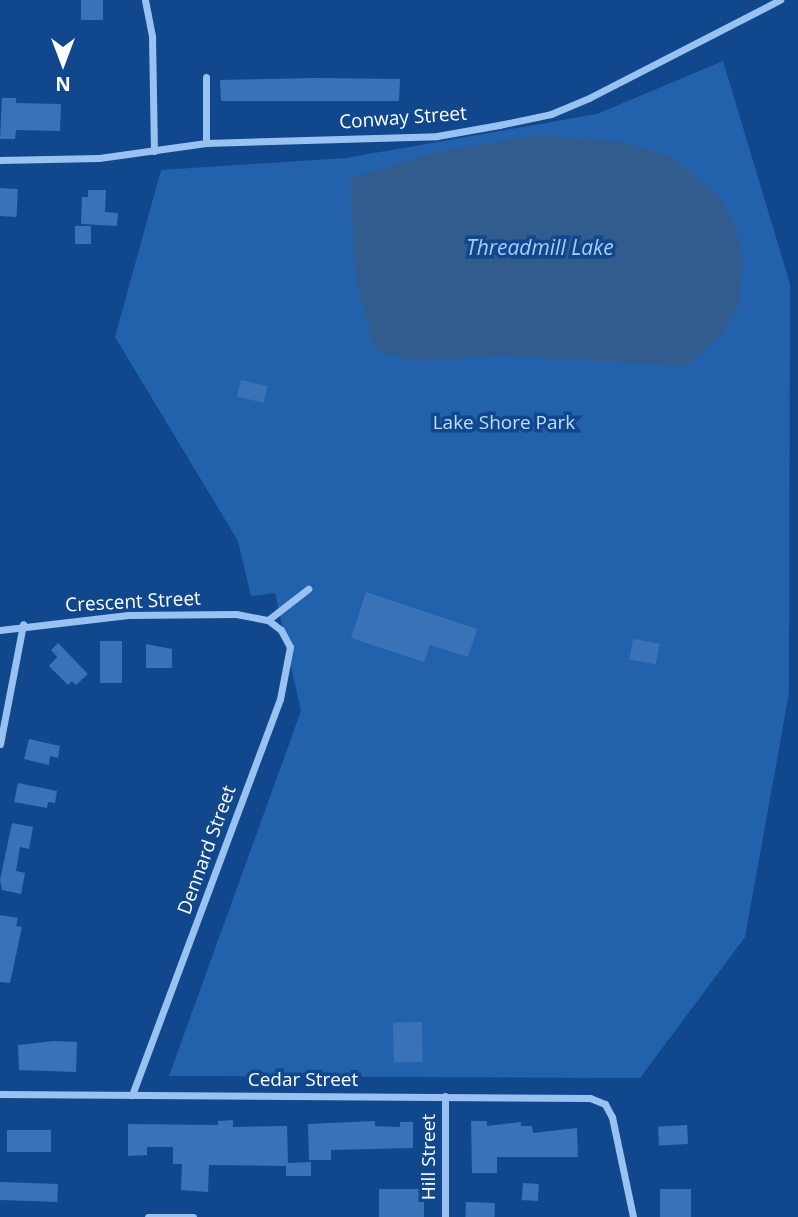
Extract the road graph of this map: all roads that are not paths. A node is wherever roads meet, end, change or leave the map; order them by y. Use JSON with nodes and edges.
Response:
{"nodes":[{"id":1,"x":145,"y":0,"type":"edge"},
{"id":2,"x":780,"y":0,"type":"edge"},
{"id":3,"x":206,"y":77,"type":"dead end"},
{"id":4,"x":206,"y":143,"type":"junction"},
{"id":5,"x":154,"y":151,"type":"junction"},
{"id":6,"x":0,"y":160,"type":"edge"},
{"id":7,"x":308,"y":590,"type":"dead end"},
{"id":8,"x":268,"y":620,"type":"junction"},
{"id":9,"x":23,"y":624,"type":"junction"},
{"id":10,"x":0,"y":630,"type":"edge"},
{"id":11,"x":0,"y":744,"type":"edge"},
{"id":12,"x":0,"y":1094,"type":"edge"},
{"id":13,"x":132,"y":1094,"type":"junction"},
{"id":14,"x":445,"y":1096,"type":"junction"},
{"id":15,"x":148,"y":1217,"type":"edge"},
{"id":16,"x":193,"y":1217,"type":"edge"},
{"id":17,"x":444,"y":1217,"type":"edge"},
{"id":18,"x":633,"y":1217,"type":"edge"}],
"edges":[{"from":1,"to":5,"type":"street"},
{"from":2,"to":4,"type":"street","name":"Conway Street"},
{"from":3,"to":4,"type":"street"},
{"from":4,"to":5,"type":"street","name":"Conway Street"},
{"from":5,"to":6,"type":"street","name":"Conway Street"},
{"from":7,"to":8,"type":"street"},
{"from":8,"to":9,"type":"street","name":"Crescent Street"},
{"from":8,"to":13,"type":"street","name":"Dennard Street"},
{"from":9,"to":10,"type":"street","name":"Crescent Street"},
{"from":9,"to":11,"type":"street"},
{"from":12,"to":13,"type":"street","name":"Cedar Street"},
{"from":13,"to":14,"type":"street","name":"Cedar Street"},
{"from":14,"to":17,"type":"street","name":"Hill Street"},
{"from":14,"to":18,"type":"street","name":"Cedar Street"},
{"from":15,"to":16,"type":"street"}]}
